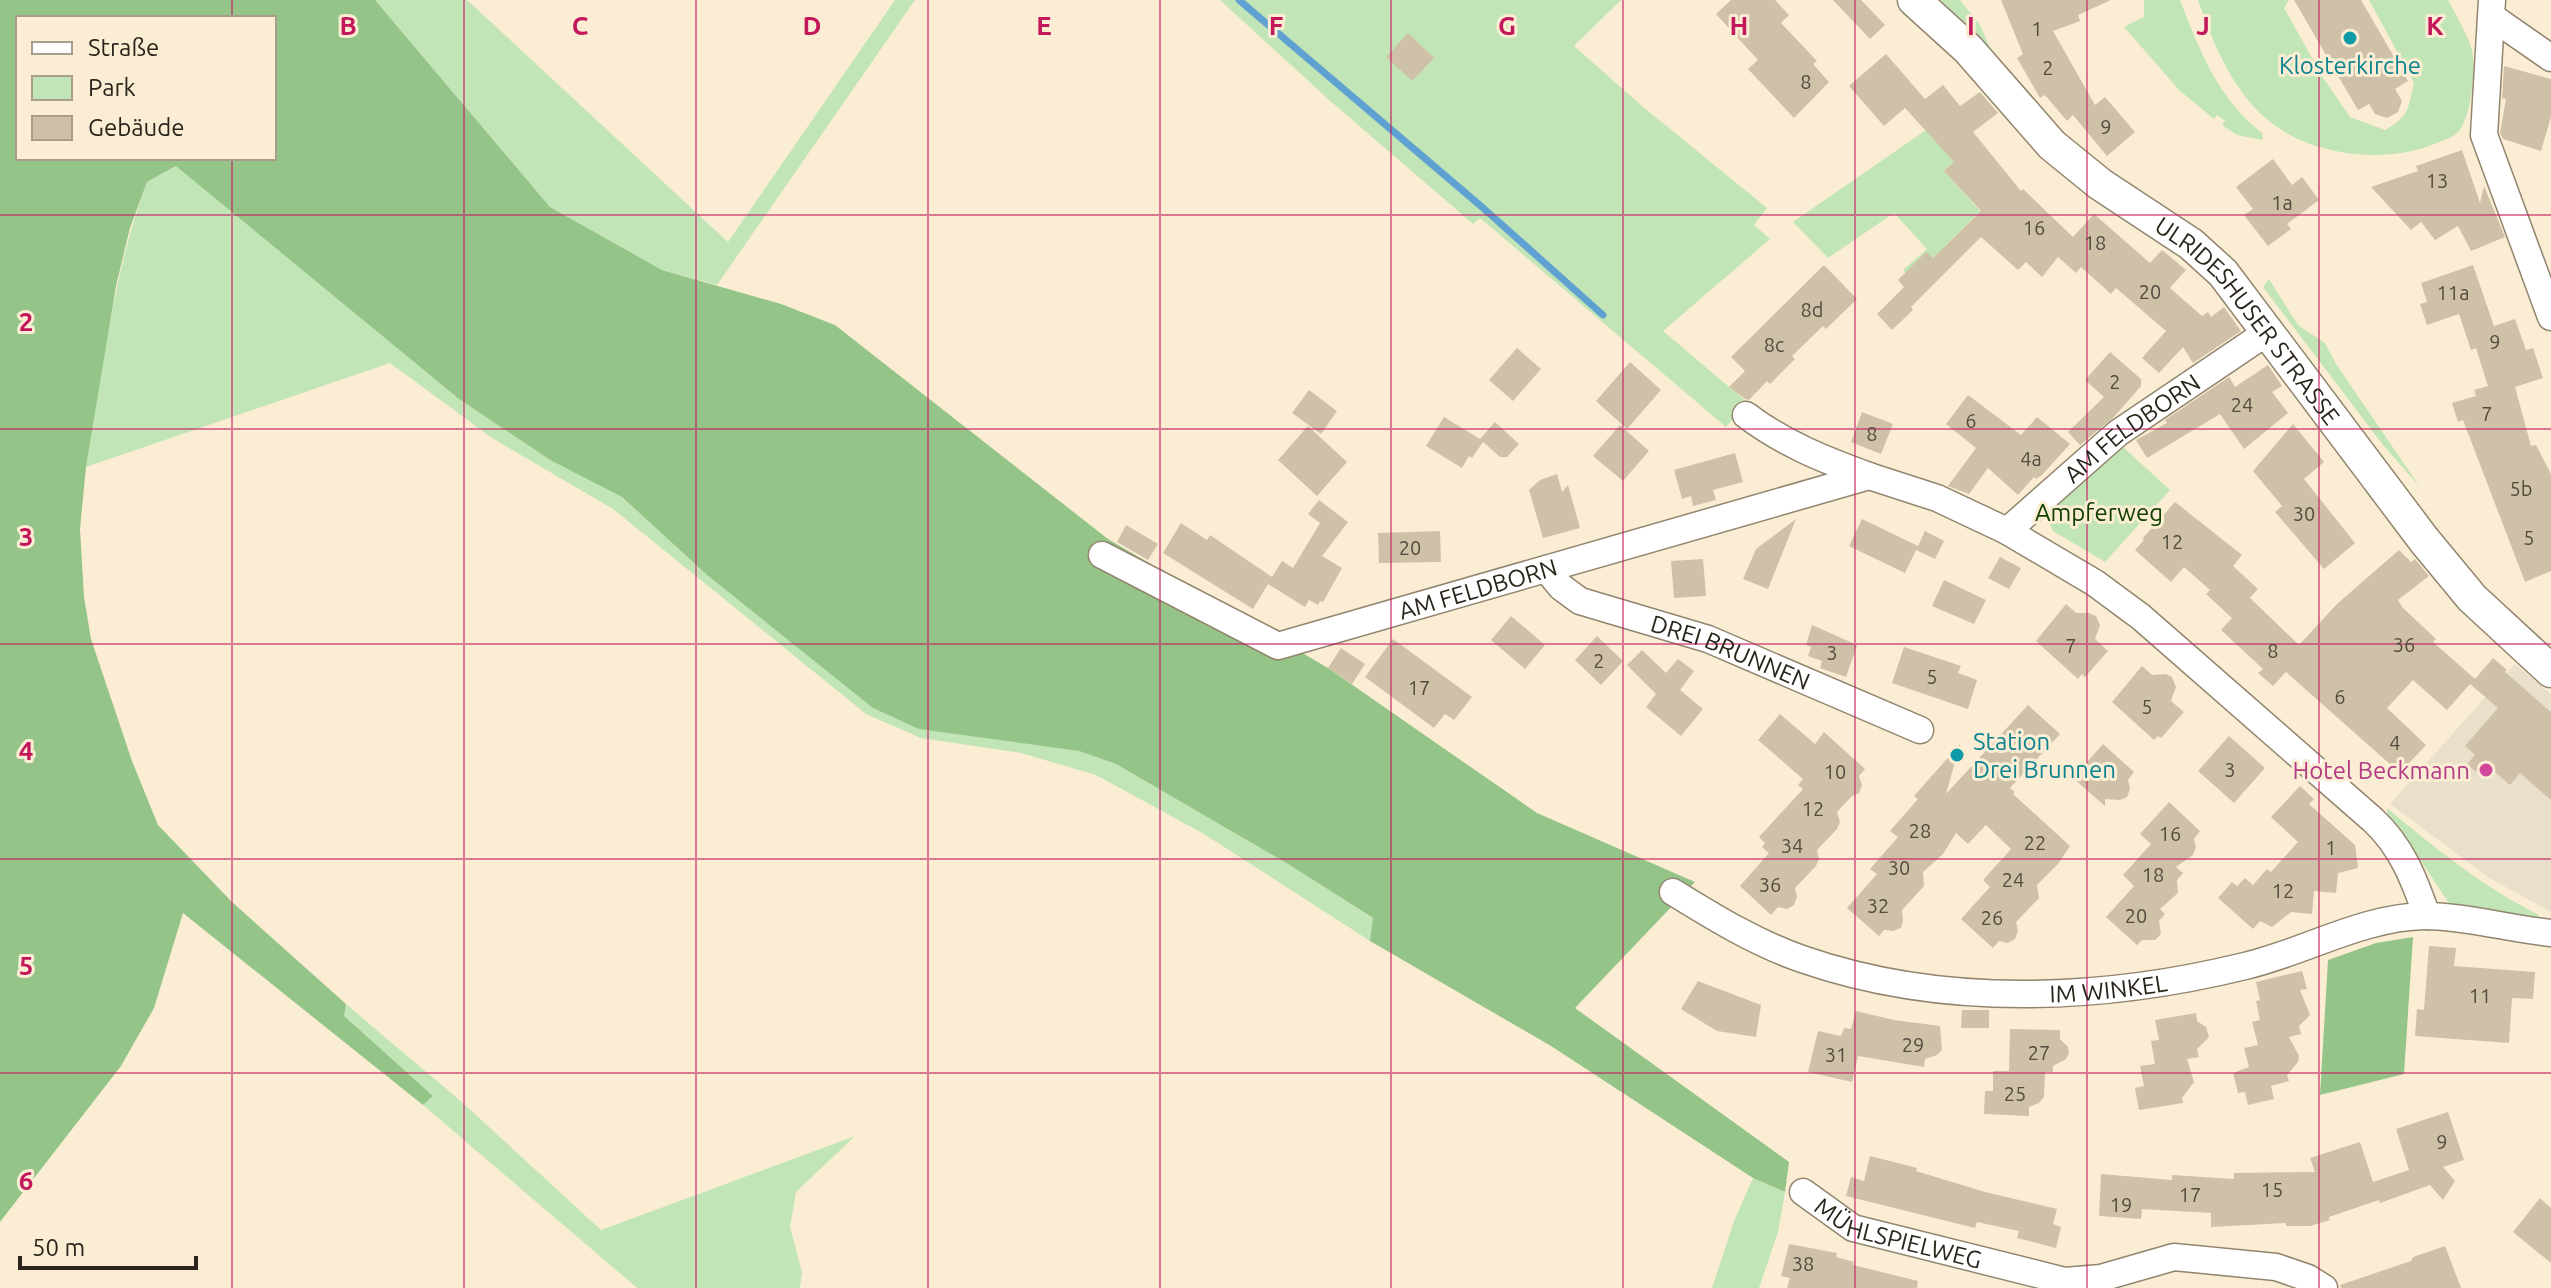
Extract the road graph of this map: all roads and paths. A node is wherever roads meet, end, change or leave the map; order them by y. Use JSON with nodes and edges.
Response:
{"nodes":[{"id":1,"x":1914,"y":0,"type":"edge"},
{"id":2,"x":2492,"y":9,"type":"edge"},
{"id":3,"x":2551,"y":58,"type":"edge"},
{"id":4,"x":2551,"y":317,"type":"edge"},
{"id":5,"x":2269,"y":331,"type":"junction"},
{"id":6,"x":1746,"y":415,"type":"dead end"},
{"id":7,"x":1869,"y":476,"type":"junction"},
{"id":8,"x":2007,"y":531,"type":"junction"},
{"id":9,"x":1102,"y":555,"type":"dead end"},
{"id":10,"x":1546,"y":569,"type":"junction"},
{"id":11,"x":2551,"y":671,"type":"edge"},
{"id":12,"x":1920,"y":730,"type":"dead end"},
{"id":13,"x":1673,"y":892,"type":"dead end"},
{"id":14,"x":2427,"y":916,"type":"junction"},
{"id":15,"x":2551,"y":933,"type":"edge"},
{"id":16,"x":1803,"y":1192,"type":"dead end"},
{"id":17,"x":2103,"y":1283,"type":"edge"},
{"id":18,"x":2324,"y":1288,"type":"edge"}],
"edges":[{"from":1,"to":5,"type":"street","name":"ULRIDESHUSER STRASSE"},
{"from":2,"to":3,"type":"street"},
{"from":2,"to":4,"type":"street"},
{"from":5,"to":8,"type":"street","name":"AM FELDBORN"},
{"from":5,"to":11,"type":"street","name":"ULRIDESHUSER STRASSE"},
{"from":6,"to":7,"type":"street"},
{"from":7,"to":8,"type":"street"},
{"from":7,"to":10,"type":"street","name":"AM FELDBORN"},
{"from":8,"to":14,"type":"street"},
{"from":9,"to":10,"type":"street","name":"AM FELDBORN"},
{"from":10,"to":12,"type":"street","name":"DREI BRUNNEN"},
{"from":13,"to":14,"type":"street","name":"IM WINKEL"},
{"from":14,"to":15,"type":"street","name":"IM WINKEL"},
{"from":16,"to":17,"type":"street","name":"MÜHLSPIELWEG"},
{"from":17,"to":18,"type":"street","name":"MÜHLSPIELWEG"}]}
